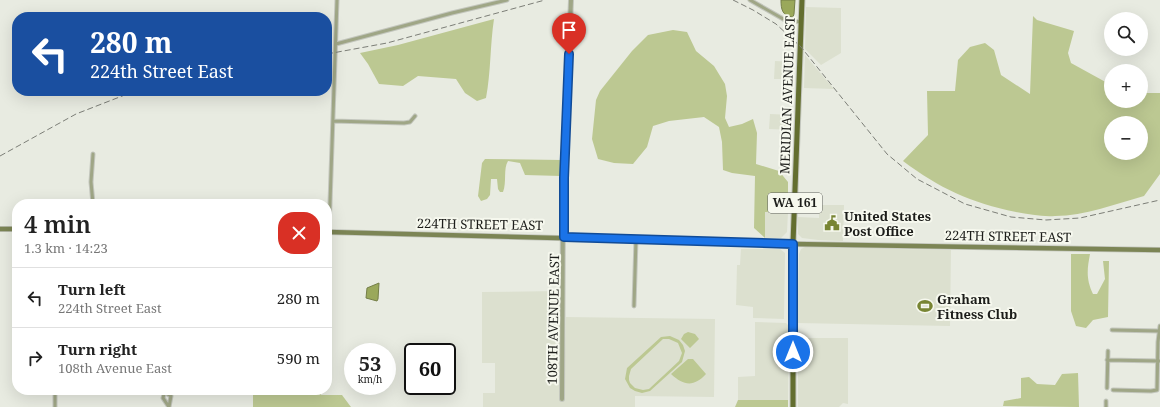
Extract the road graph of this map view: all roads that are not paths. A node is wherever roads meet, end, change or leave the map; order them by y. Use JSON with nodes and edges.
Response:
{"nodes":[{"id":1,"x":337,"y":0,"type":"edge"},
{"id":2,"x":507,"y":0,"type":"edge"},
{"id":3,"x":571,"y":0,"type":"edge"},
{"id":4,"x":750,"y":0,"type":"edge"},
{"id":5,"x":802,"y":0,"type":"edge"},
{"id":6,"x":495,"y":2,"type":"edge"},
{"id":7,"x":801,"y":22,"type":"junction"},
{"id":8,"x":336,"y":44,"type":"junction"},
{"id":9,"x":415,"y":116,"type":"dead end"},
{"id":10,"x":333,"y":121,"type":"junction"},
{"id":11,"x":93,"y":154,"type":"dead end"},
{"id":12,"x":93,"y":199,"type":"edge"},
{"id":13,"x":329,"y":199,"type":"edge"},
{"id":14,"x":0,"y":229,"type":"edge"},
{"id":15,"x":12,"y":229,"type":"edge"},
{"id":16,"x":332,"y":232,"type":"edge"},
{"id":17,"x":564,"y":237,"type":"junction"},
{"id":18,"x":636,"y":239,"type":"junction"},
{"id":19,"x":793,"y":244,"type":"junction"},
{"id":20,"x":1160,"y":250,"type":"edge"},
{"id":21,"x":634,"y":306,"type":"dead end"},
{"id":22,"x":1160,"y":326,"type":"edge"},
{"id":23,"x":1112,"y":330,"type":"dead end"},
{"id":24,"x":1159,"y":331,"type":"edge"},
{"id":25,"x":1108,"y":351,"type":"dead end"},
{"id":26,"x":1108,"y":360,"type":"junction"},
{"id":27,"x":1159,"y":361,"type":"edge"},
{"id":28,"x":1107,"y":388,"type":"dead end"},
{"id":29,"x":1113,"y":390,"type":"dead end"},
{"id":30,"x":55,"y":395,"type":"edge"},
{"id":31,"x":562,"y":399,"type":"dead end"},
{"id":32,"x":1106,"y":401,"type":"dead end"},
{"id":33,"x":56,"y":407,"type":"edge"},
{"id":34,"x":793,"y":407,"type":"edge"},
{"id":35,"x":1106,"y":407,"type":"edge"}],
"edges":[{"from":1,"to":8,"type":"street"},
{"from":2,"to":6,"type":"street"},
{"from":3,"to":17,"type":"street","name":"108TH AVENUE EAST"},
{"from":4,"to":7,"type":"street"},
{"from":5,"to":7,"type":"main road","name":"MERIDIAN AVENUE EAST","number":"WA 161"},
{"from":6,"to":8,"type":"street"},
{"from":7,"to":19,"type":"main road","name":"MERIDIAN AVENUE EAST","number":"WA 161"},
{"from":8,"to":10,"type":"street"},
{"from":9,"to":10,"type":"street"},
{"from":10,"to":13,"type":"street"},
{"from":11,"to":12,"type":"street"},
{"from":14,"to":15,"type":"main road"},
{"from":16,"to":17,"type":"main road","name":"224TH STREET EAST"},
{"from":17,"to":18,"type":"main road","name":"224TH STREET EAST"},
{"from":17,"to":31,"type":"street","name":"108TH AVENUE EAST"},
{"from":18,"to":19,"type":"main road","name":"224TH STREET EAST"},
{"from":18,"to":21,"type":"street"},
{"from":19,"to":20,"type":"main road","name":"224TH STREET EAST"},
{"from":19,"to":34,"type":"main road","name":"MERIDIAN AVENUE EAST","number":"WA 161"},
{"from":22,"to":24,"type":"street"},
{"from":23,"to":24,"type":"street"},
{"from":24,"to":27,"type":"street"},
{"from":25,"to":26,"type":"street"},
{"from":26,"to":27,"type":"street"},
{"from":26,"to":28,"type":"street"},
{"from":27,"to":29,"type":"street"},
{"from":30,"to":33,"type":"street"},
{"from":32,"to":35,"type":"street"}]}
